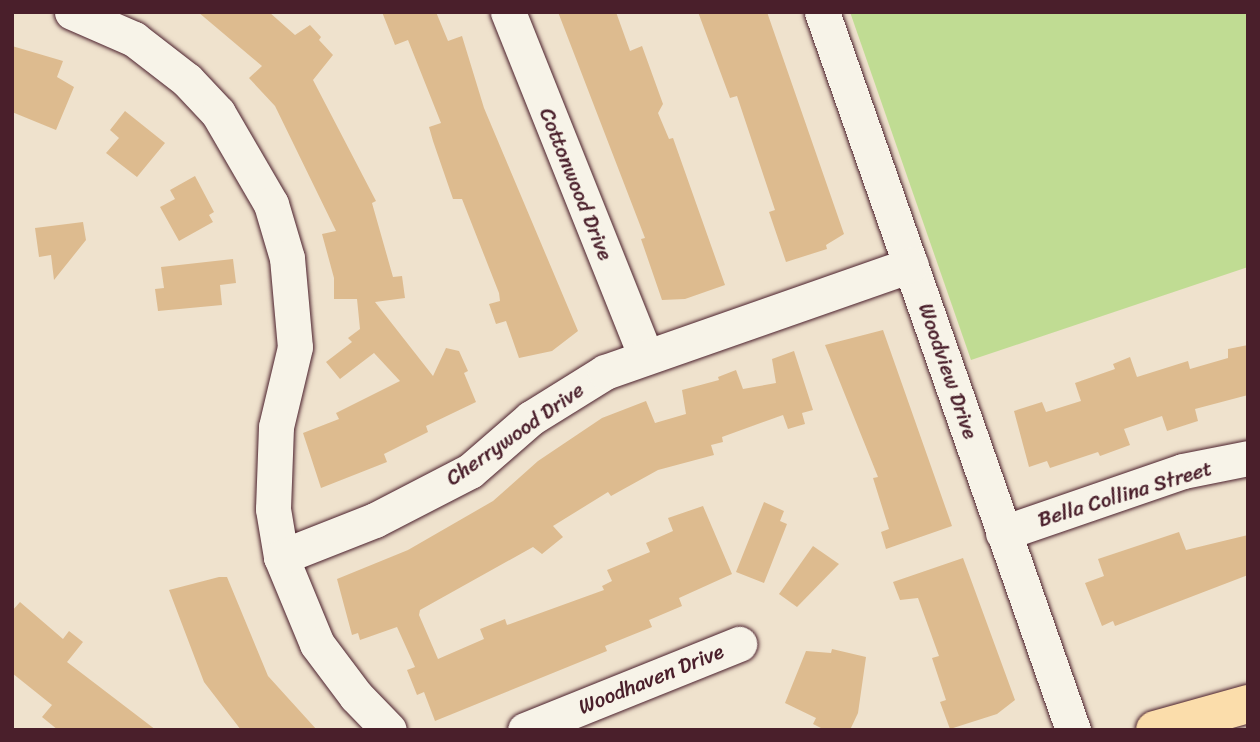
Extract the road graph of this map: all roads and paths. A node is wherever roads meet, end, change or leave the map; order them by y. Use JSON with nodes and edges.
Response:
{"nodes":[{"id":1,"x":72,"y":12,"type":"edge"},
{"id":2,"x":508,"y":12,"type":"edge"},
{"id":3,"x":822,"y":12,"type":"edge"},
{"id":4,"x":911,"y":265,"type":"junction"},
{"id":5,"x":645,"y":355,"type":"junction"},
{"id":6,"x":1248,"y":458,"type":"edge"},
{"id":7,"x":1003,"y":533,"type":"junction"},
{"id":8,"x":281,"y":557,"type":"junction"},
{"id":9,"x":739,"y":644,"type":"dead end"},
{"id":10,"x":1248,"y":704,"type":"edge"},
{"id":11,"x":389,"y":730,"type":"edge"},
{"id":12,"x":525,"y":730,"type":"edge"},
{"id":13,"x":1073,"y":730,"type":"edge"},
{"id":14,"x":1155,"y":730,"type":"edge"}],
"edges":[{"from":1,"to":8,"type":"street"},
{"from":2,"to":5,"type":"street","name":"Cottonwood Drive"},
{"from":3,"to":4,"type":"street","name":"Woodview Drive"},
{"from":4,"to":5,"type":"street","name":"Cherrywood Drive"},
{"from":4,"to":7,"type":"street","name":"Woodview Drive"},
{"from":5,"to":8,"type":"street","name":"Cherrywood Drive"},
{"from":6,"to":7,"type":"street","name":"Bella Collina Street"},
{"from":7,"to":13,"type":"street","name":"Woodview Drive"},
{"from":8,"to":11,"type":"street"},
{"from":9,"to":12,"type":"street","name":"Woodhaven Drive"},
{"from":10,"to":14,"type":"main road"}]}
